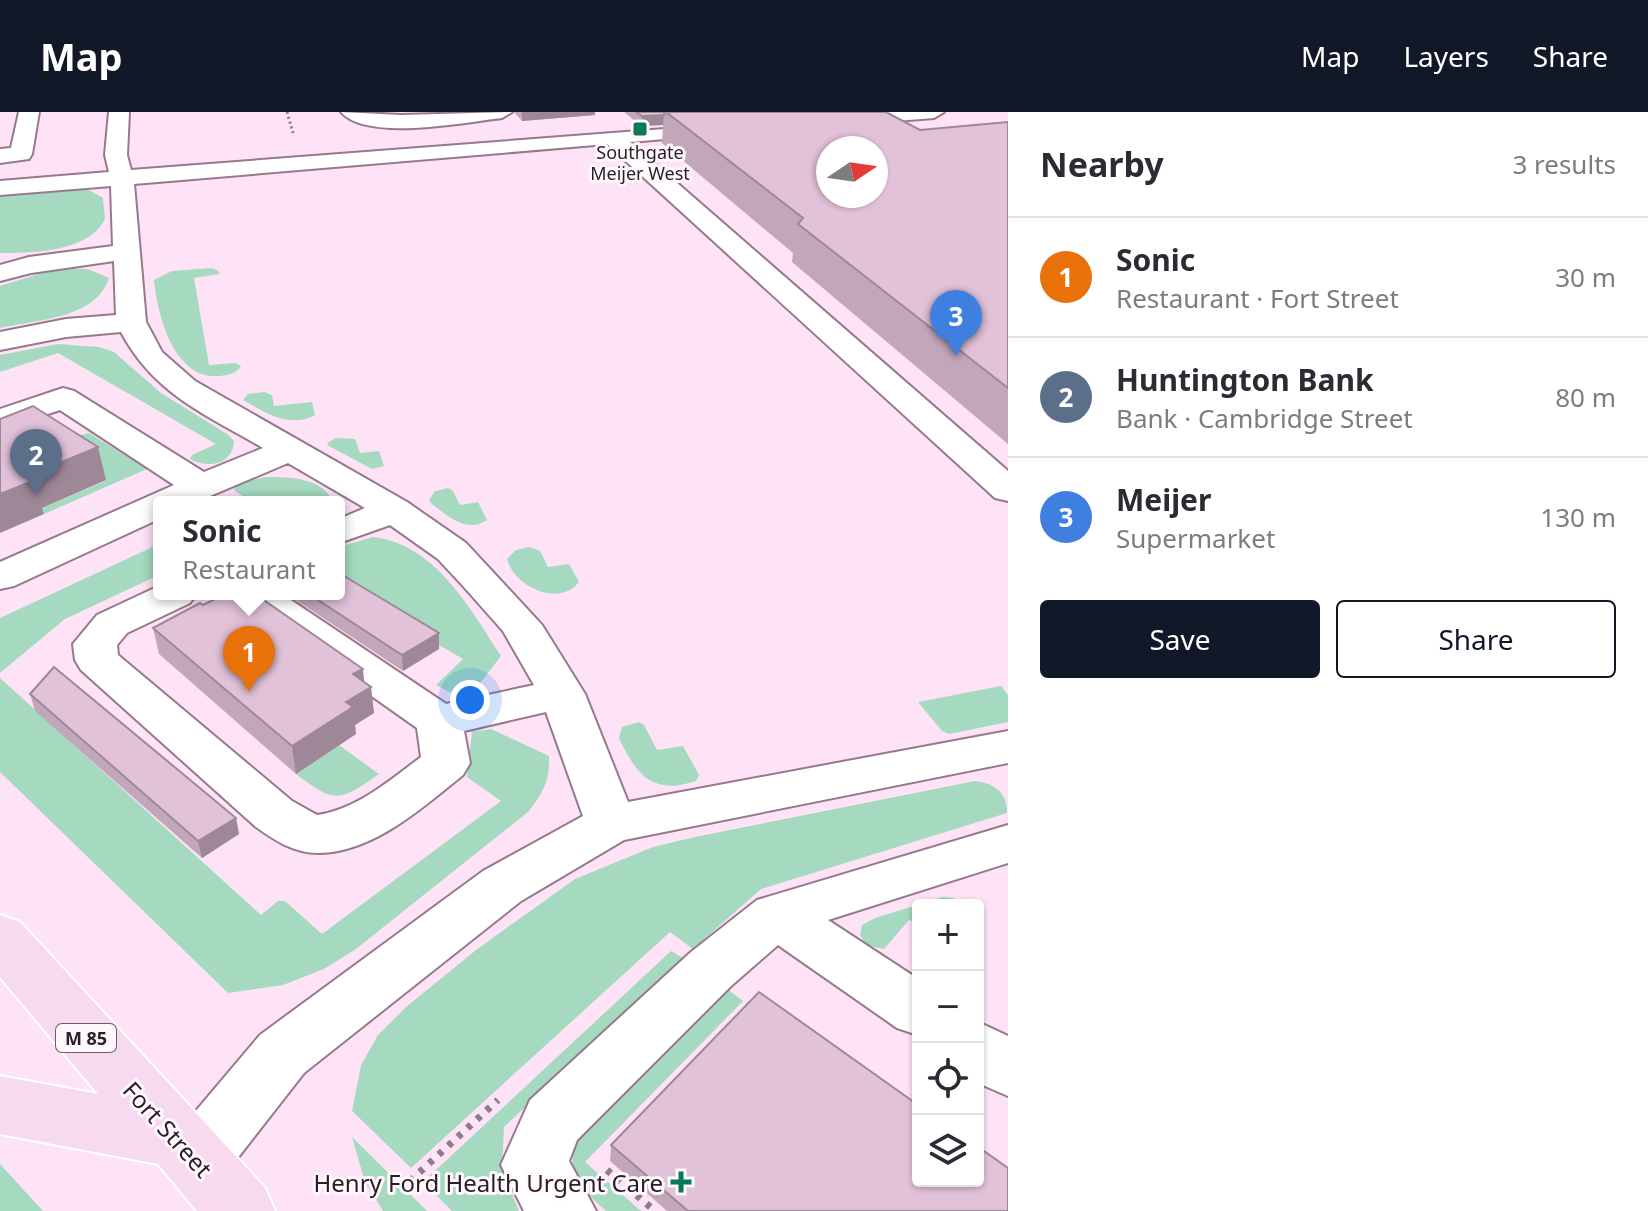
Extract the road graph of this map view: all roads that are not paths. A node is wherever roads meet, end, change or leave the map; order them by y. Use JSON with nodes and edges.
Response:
{"nodes":[{"id":1,"x":29,"y":112,"type":"edge"},
{"id":2,"x":119,"y":112,"type":"edge"},
{"id":3,"x":502,"y":112,"type":"edge"},
{"id":4,"x":934,"y":112,"type":"edge"},
{"id":5,"x":360,"y":116,"type":"edge"},
{"id":6,"x":810,"y":122,"type":"edge"},
{"id":7,"x":748,"y":126,"type":"edge"},
{"id":8,"x":613,"y":138,"type":"junction"},
{"id":9,"x":0,"y":156,"type":"edge"},
{"id":10,"x":122,"y":178,"type":"junction"},
{"id":11,"x":0,"y":188,"type":"edge"},
{"id":12,"x":125,"y":252,"type":"junction"},
{"id":13,"x":0,"y":273,"type":"edge"},
{"id":14,"x":131,"y":322,"type":"junction"},
{"id":15,"x":0,"y":341,"type":"edge"},
{"id":16,"x":0,"y":420,"type":"edge"},
{"id":17,"x":288,"y":451,"type":"junction"},
{"id":18,"x":201,"y":486,"type":"junction"},
{"id":19,"x":1006,"y":486,"type":"edge"},
{"id":20,"x":179,"y":496,"type":"edge"},
{"id":21,"x":153,"y":508,"type":"edge"},
{"id":22,"x":394,"y":510,"type":"junction"},
{"id":23,"x":345,"y":530,"type":"edge"},
{"id":24,"x":0,"y":577,"type":"edge"},
{"id":25,"x":162,"y":600,"type":"edge"},
{"id":26,"x":264,"y":600,"type":"edge"},
{"id":27,"x":562,"y":694,"type":"junction"},
{"id":28,"x":439,"y":721,"type":"junction"},
{"id":29,"x":1008,"y":748,"type":"edge"},
{"id":30,"x":611,"y":824,"type":"junction"},
{"id":31,"x":1008,"y":844,"type":"edge"},
{"id":32,"x":776,"y":915,"type":"junction"},
{"id":33,"x":0,"y":938,"type":"edge"},
{"id":34,"x":912,"y":1006,"type":"edge"},
{"id":35,"x":984,"y":1053,"type":"edge"},
{"id":36,"x":1008,"y":1069,"type":"edge"},
{"id":37,"x":0,"y":1105,"type":"edge"},
{"id":38,"x":184,"y":1149,"type":"junction"},
{"id":39,"x":241,"y":1211,"type":"edge"},
{"id":40,"x":562,"y":1211,"type":"edge"}],
"edges":[{"from":1,"to":9,"type":"street"},
{"from":2,"to":10,"type":"street"},
{"from":3,"to":5,"type":"street"},
{"from":4,"to":6,"type":"street"},
{"from":7,"to":8,"type":"street"},
{"from":8,"to":10,"type":"street"},
{"from":8,"to":19,"type":"street"},
{"from":10,"to":11,"type":"street"},
{"from":10,"to":12,"type":"street"},
{"from":12,"to":13,"type":"street"},
{"from":12,"to":14,"type":"street"},
{"from":14,"to":15,"type":"street"},
{"from":14,"to":17,"type":"street"},
{"from":16,"to":18,"type":"street"},
{"from":17,"to":18,"type":"street"},
{"from":17,"to":22,"type":"street"},
{"from":18,"to":20,"type":"street"},
{"from":21,"to":24,"type":"street"},
{"from":22,"to":23,"type":"street"},
{"from":22,"to":27,"type":"street"},
{"from":25,"to":28,"type":"street"},
{"from":26,"to":28,"type":"street"},
{"from":27,"to":28,"type":"street"},
{"from":27,"to":30,"type":"street"},
{"from":29,"to":30,"type":"street"},
{"from":30,"to":38,"type":"street"},
{"from":31,"to":32,"type":"street"},
{"from":32,"to":34,"type":"street"},
{"from":32,"to":40,"type":"street"},
{"from":33,"to":38,"type":"main road","name":"Fort Street","number":"M 85"},
{"from":35,"to":36,"type":"street"},
{"from":37,"to":38,"type":"main road"},
{"from":38,"to":39,"type":"main road","name":"Fort Street","number":"M 85"}]}
